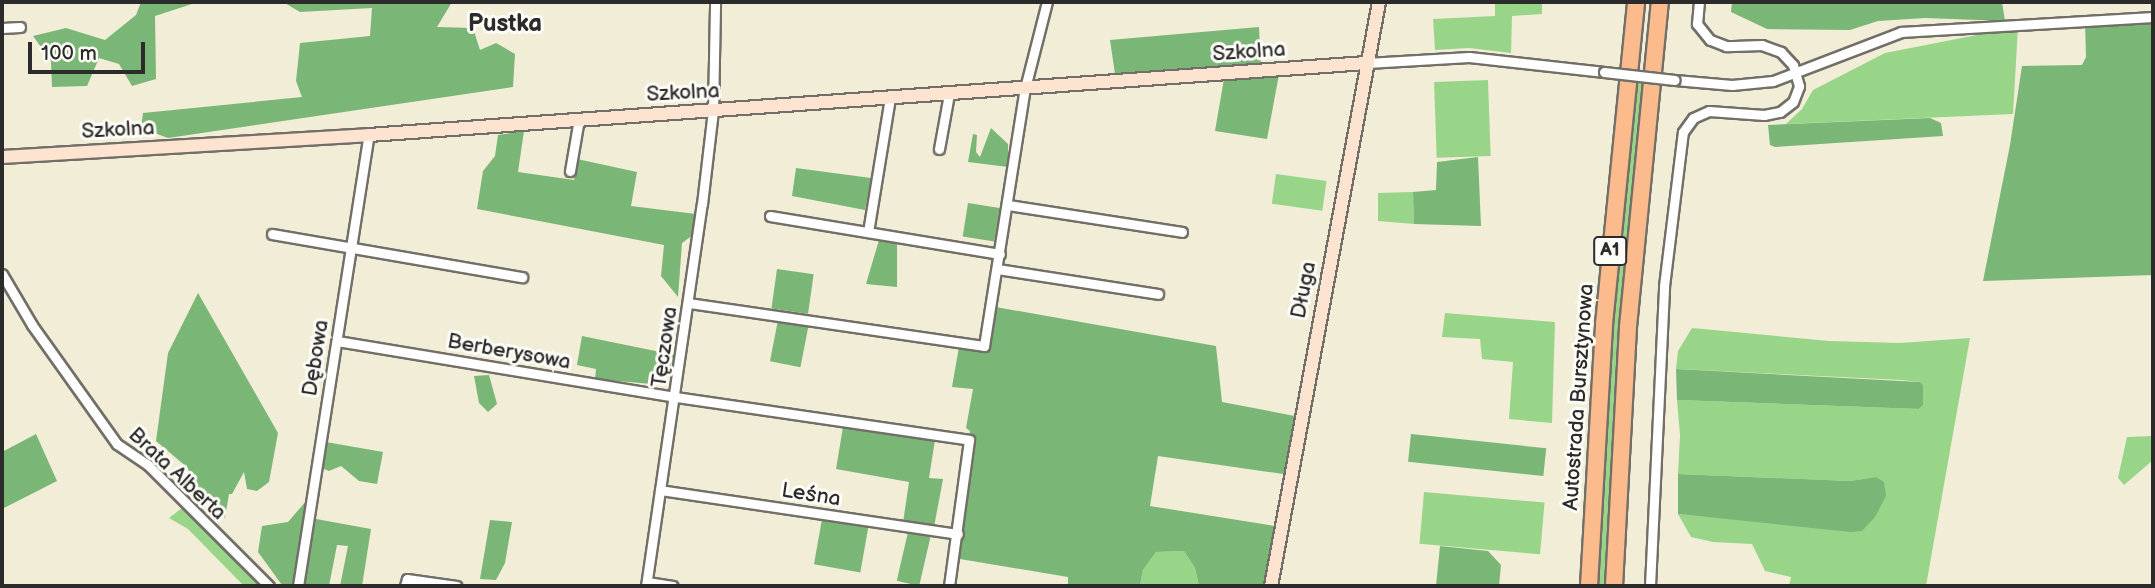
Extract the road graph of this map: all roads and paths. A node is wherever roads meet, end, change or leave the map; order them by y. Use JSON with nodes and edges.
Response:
{"nodes":[{"id":1,"x":715,"y":2,"type":"edge"},
{"id":2,"x":1047,"y":2,"type":"edge"},
{"id":3,"x":1379,"y":2,"type":"edge"},
{"id":4,"x":1636,"y":2,"type":"edge"},
{"id":5,"x":1660,"y":2,"type":"edge"},
{"id":6,"x":1699,"y":2,"type":"edge"},
{"id":7,"x":2153,"y":17,"type":"edge"},
{"id":8,"x":20,"y":27,"type":"dead end"},
{"id":9,"x":2,"y":29,"type":"edge"},
{"id":10,"x":1367,"y":64,"type":"junction"},
{"id":11,"x":1796,"y":74,"type":"junction"},
{"id":12,"x":1025,"y":88,"type":"junction"},
{"id":13,"x":949,"y":94,"type":"junction"},
{"id":14,"x":890,"y":98,"type":"junction"},
{"id":15,"x":713,"y":111,"type":"junction"},
{"id":16,"x":579,"y":119,"type":"junction"},
{"id":17,"x":369,"y":135,"type":"junction"},
{"id":18,"x":939,"y":149,"type":"dead end"},
{"id":19,"x":2,"y":157,"type":"edge"},
{"id":20,"x":570,"y":171,"type":"dead end"},
{"id":21,"x":1008,"y":205,"type":"junction"},
{"id":22,"x":770,"y":216,"type":"dead end"},
{"id":23,"x":868,"y":232,"type":"junction"},
{"id":24,"x":1182,"y":232,"type":"dead end"},
{"id":25,"x":272,"y":234,"type":"dead end"},
{"id":26,"x":350,"y":249,"type":"junction"},
{"id":27,"x":1000,"y":254,"type":"junction"},
{"id":28,"x":997,"y":269,"type":"junction"},
{"id":29,"x":2,"y":274,"type":"edge"},
{"id":30,"x":522,"y":277,"type":"dead end"},
{"id":31,"x":1158,"y":294,"type":"dead end"},
{"id":32,"x":689,"y":303,"type":"junction"},
{"id":33,"x":337,"y":341,"type":"junction"},
{"id":34,"x":676,"y":397,"type":"junction"},
{"id":35,"x":660,"y":490,"type":"junction"},
{"id":36,"x":958,"y":534,"type":"junction"},
{"id":37,"x":406,"y":582,"type":"edge"},
{"id":38,"x":647,"y":584,"type":"edge"},
{"id":39,"x":268,"y":586,"type":"edge"},
{"id":40,"x":298,"y":586,"type":"edge"},
{"id":41,"x":457,"y":586,"type":"edge"},
{"id":42,"x":673,"y":586,"type":"edge"},
{"id":43,"x":949,"y":586,"type":"edge"},
{"id":44,"x":1271,"y":586,"type":"edge"},
{"id":45,"x":1589,"y":586,"type":"edge"},
{"id":46,"x":1614,"y":586,"type":"edge"},
{"id":47,"x":1650,"y":586,"type":"edge"}],
"edges":[{"from":1,"to":15,"type":"street","name":"Tęczowa"},
{"from":2,"to":12,"type":"street"},
{"from":3,"to":10,"type":"street","name":"Długa"},
{"from":4,"to":45,"type":"highway","name":"Autostrada Bursztynowa","number":"A1"},
{"from":5,"to":46,"type":"highway","name":"Autostrada Bursztynowa","number":"A1"},
{"from":6,"to":11,"type":"street"},
{"from":7,"to":11,"type":"street"},
{"from":8,"to":9,"type":"street"},
{"from":10,"to":11,"type":"street","bridge":true},
{"from":10,"to":12,"type":"street","name":"Szkolna"},
{"from":10,"to":44,"type":"street","name":"Długa"},
{"from":11,"to":47,"type":"street"},
{"from":12,"to":13,"type":"street","name":"Szkolna"},
{"from":12,"to":21,"type":"street"},
{"from":13,"to":14,"type":"street","name":"Szkolna"},
{"from":13,"to":18,"type":"street"},
{"from":14,"to":15,"type":"street","name":"Szkolna"},
{"from":14,"to":23,"type":"street"},
{"from":15,"to":16,"type":"street","name":"Szkolna"},
{"from":15,"to":32,"type":"street","name":"Tęczowa"},
{"from":16,"to":17,"type":"street","name":"Szkolna"},
{"from":16,"to":20,"type":"street"},
{"from":17,"to":19,"type":"street","name":"Szkolna"},
{"from":17,"to":26,"type":"street","name":"Dębowa"},
{"from":21,"to":24,"type":"street"},
{"from":21,"to":27,"type":"street"},
{"from":22,"to":23,"type":"street"},
{"from":23,"to":27,"type":"street"},
{"from":25,"to":26,"type":"street"},
{"from":26,"to":30,"type":"street"},
{"from":26,"to":33,"type":"street","name":"Dębowa"},
{"from":27,"to":28,"type":"street"},
{"from":28,"to":31,"type":"street"},
{"from":28,"to":32,"type":"street"},
{"from":29,"to":39,"type":"street","name":"Brata Alberta"},
{"from":32,"to":34,"type":"street","name":"Tęczowa"},
{"from":33,"to":34,"type":"street","name":"Berberysowa"},
{"from":33,"to":40,"type":"street","name":"Dębowa"},
{"from":34,"to":35,"type":"street","name":"Tęczowa"},
{"from":34,"to":36,"type":"street","name":"Berberysowa"},
{"from":35,"to":36,"type":"street","name":"Leśna"},
{"from":35,"to":38,"type":"street","name":"Tęczowa"},
{"from":36,"to":43,"type":"street"},
{"from":37,"to":41,"type":"street"},
{"from":38,"to":42,"type":"street"}]}
